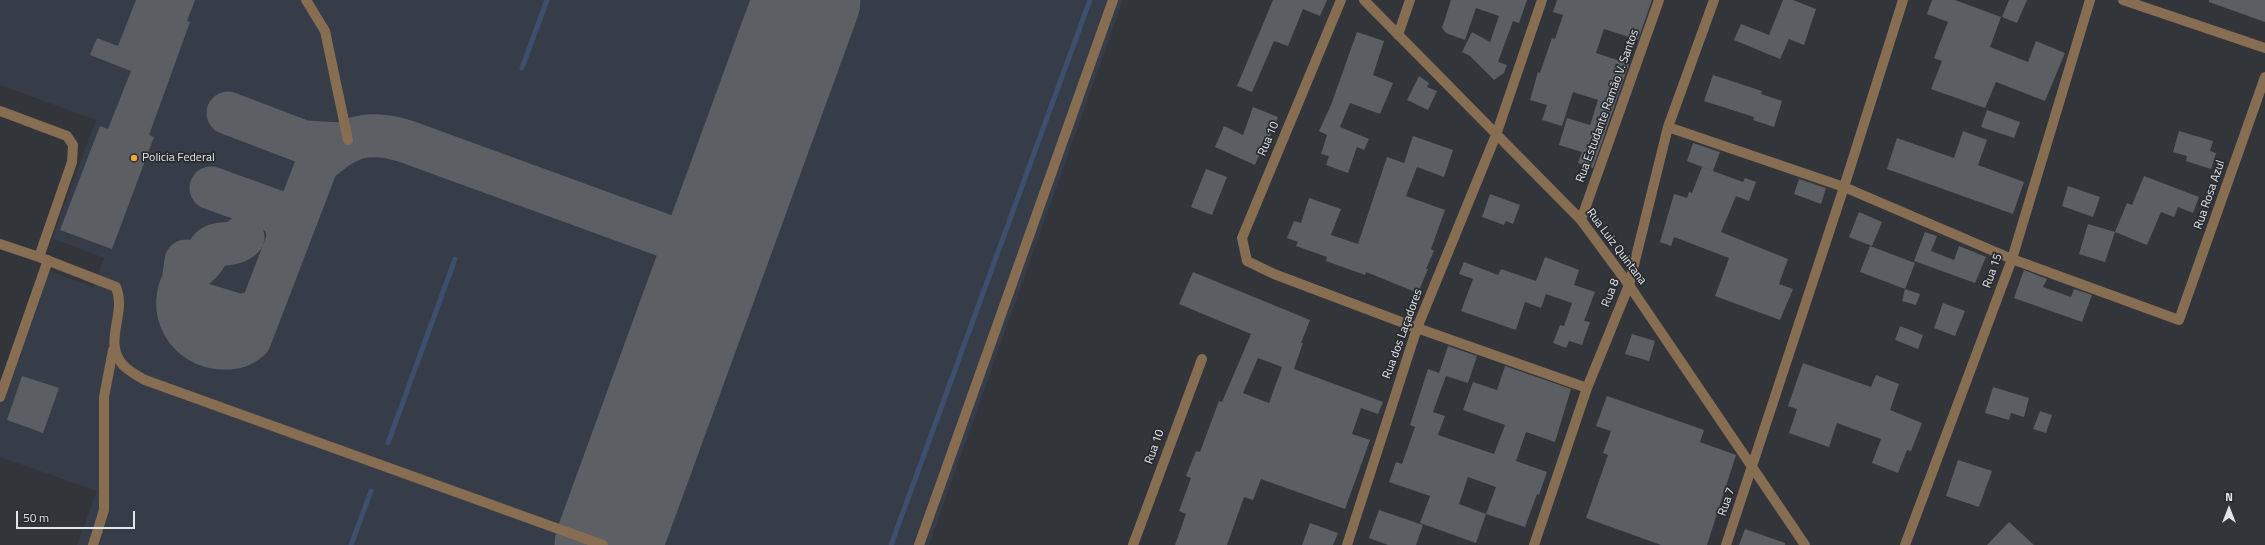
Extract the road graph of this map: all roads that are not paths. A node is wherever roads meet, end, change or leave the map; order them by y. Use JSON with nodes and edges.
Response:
{"nodes":[{"id":1,"x":306,"y":0,"type":"edge"},
{"id":2,"x":1113,"y":0,"type":"edge"},
{"id":3,"x":1341,"y":0,"type":"edge"},
{"id":4,"x":1364,"y":0,"type":"edge"},
{"id":5,"x":1410,"y":0,"type":"edge"},
{"id":6,"x":1542,"y":0,"type":"edge"},
{"id":7,"x":1659,"y":0,"type":"edge"},
{"id":8,"x":1714,"y":0,"type":"edge"},
{"id":9,"x":1903,"y":0,"type":"edge"},
{"id":10,"x":2090,"y":0,"type":"edge"},
{"id":11,"x":2123,"y":0,"type":"edge"},
{"id":12,"x":1398,"y":34,"type":"junction"},
{"id":13,"x":2265,"y":48,"type":"edge"},
{"id":14,"x":2265,"y":77,"type":"edge"},
{"id":15,"x":0,"y":111,"type":"edge"},
{"id":16,"x":1668,"y":127,"type":"junction"},
{"id":17,"x":1496,"y":135,"type":"junction"},
{"id":18,"x":348,"y":140,"type":"dead end"},
{"id":19,"x":1844,"y":188,"type":"junction"},
{"id":20,"x":1581,"y":220,"type":"junction"},
{"id":21,"x":0,"y":244,"type":"edge"},
{"id":22,"x":43,"y":259,"type":"junction"},
{"id":23,"x":2012,"y":259,"type":"junction"},
{"id":24,"x":1629,"y":285,"type":"junction"},
{"id":25,"x":1417,"y":328,"type":"junction"},
{"id":26,"x":113,"y":350,"type":"junction"},
{"id":27,"x":1202,"y":359,"type":"dead end"},
{"id":28,"x":1587,"y":388,"type":"junction"},
{"id":29,"x":0,"y":397,"type":"edge"},
{"id":30,"x":1752,"y":468,"type":"junction"},
{"id":31,"x":93,"y":545,"type":"edge"},
{"id":32,"x":603,"y":545,"type":"edge"},
{"id":33,"x":919,"y":545,"type":"edge"},
{"id":34,"x":1133,"y":545,"type":"edge"},
{"id":35,"x":1347,"y":545,"type":"edge"},
{"id":36,"x":1534,"y":545,"type":"edge"},
{"id":37,"x":1726,"y":545,"type":"edge"},
{"id":38,"x":1805,"y":545,"type":"edge"},
{"id":39,"x":1905,"y":545,"type":"edge"}],
"edges":[{"from":1,"to":18,"type":"street"},
{"from":2,"to":33,"type":"street"},
{"from":3,"to":25,"type":"street","name":"Rua 10"},
{"from":4,"to":12,"type":"street","name":"Rua Luiz Quintana"},
{"from":5,"to":12,"type":"street"},
{"from":6,"to":17,"type":"street","name":"Rua dos Laçadores"},
{"from":7,"to":20,"type":"street","name":"Rua Estudante Ramão V. Santos"},
{"from":8,"to":16,"type":"street","name":"Rua 8"},
{"from":9,"to":19,"type":"street"},
{"from":10,"to":23,"type":"street","name":"Rua 15"},
{"from":11,"to":13,"type":"street"},
{"from":12,"to":17,"type":"street","name":"Rua Luiz Quintana"},
{"from":14,"to":23,"type":"street","name":"Rua Rosa Azul"},
{"from":15,"to":22,"type":"street"},
{"from":16,"to":19,"type":"street"},
{"from":16,"to":24,"type":"street","name":"Rua 8"},
{"from":17,"to":20,"type":"street","name":"Rua Luiz Quintana"},
{"from":17,"to":25,"type":"street","name":"Rua dos Laçadores"},
{"from":19,"to":23,"type":"street"},
{"from":19,"to":30,"type":"street"},
{"from":20,"to":24,"type":"street","name":"Rua Luiz Quintana"},
{"from":21,"to":22,"type":"street"},
{"from":22,"to":26,"type":"street"},
{"from":22,"to":29,"type":"street"},
{"from":23,"to":39,"type":"street","name":"Rua 15"},
{"from":24,"to":28,"type":"street","name":"Rua 8"},
{"from":24,"to":30,"type":"street","name":"Rua Luiz Quintana"},
{"from":25,"to":28,"type":"street"},
{"from":25,"to":35,"type":"street","name":"Rua dos Laçadores"},
{"from":26,"to":31,"type":"street"},
{"from":26,"to":32,"type":"street"},
{"from":27,"to":34,"type":"street","name":"Rua 10"},
{"from":28,"to":36,"type":"street","name":"Rua 8"},
{"from":30,"to":37,"type":"street","name":"Rua 7"},
{"from":30,"to":38,"type":"street","name":"Rua Luiz Quintana"}]}
